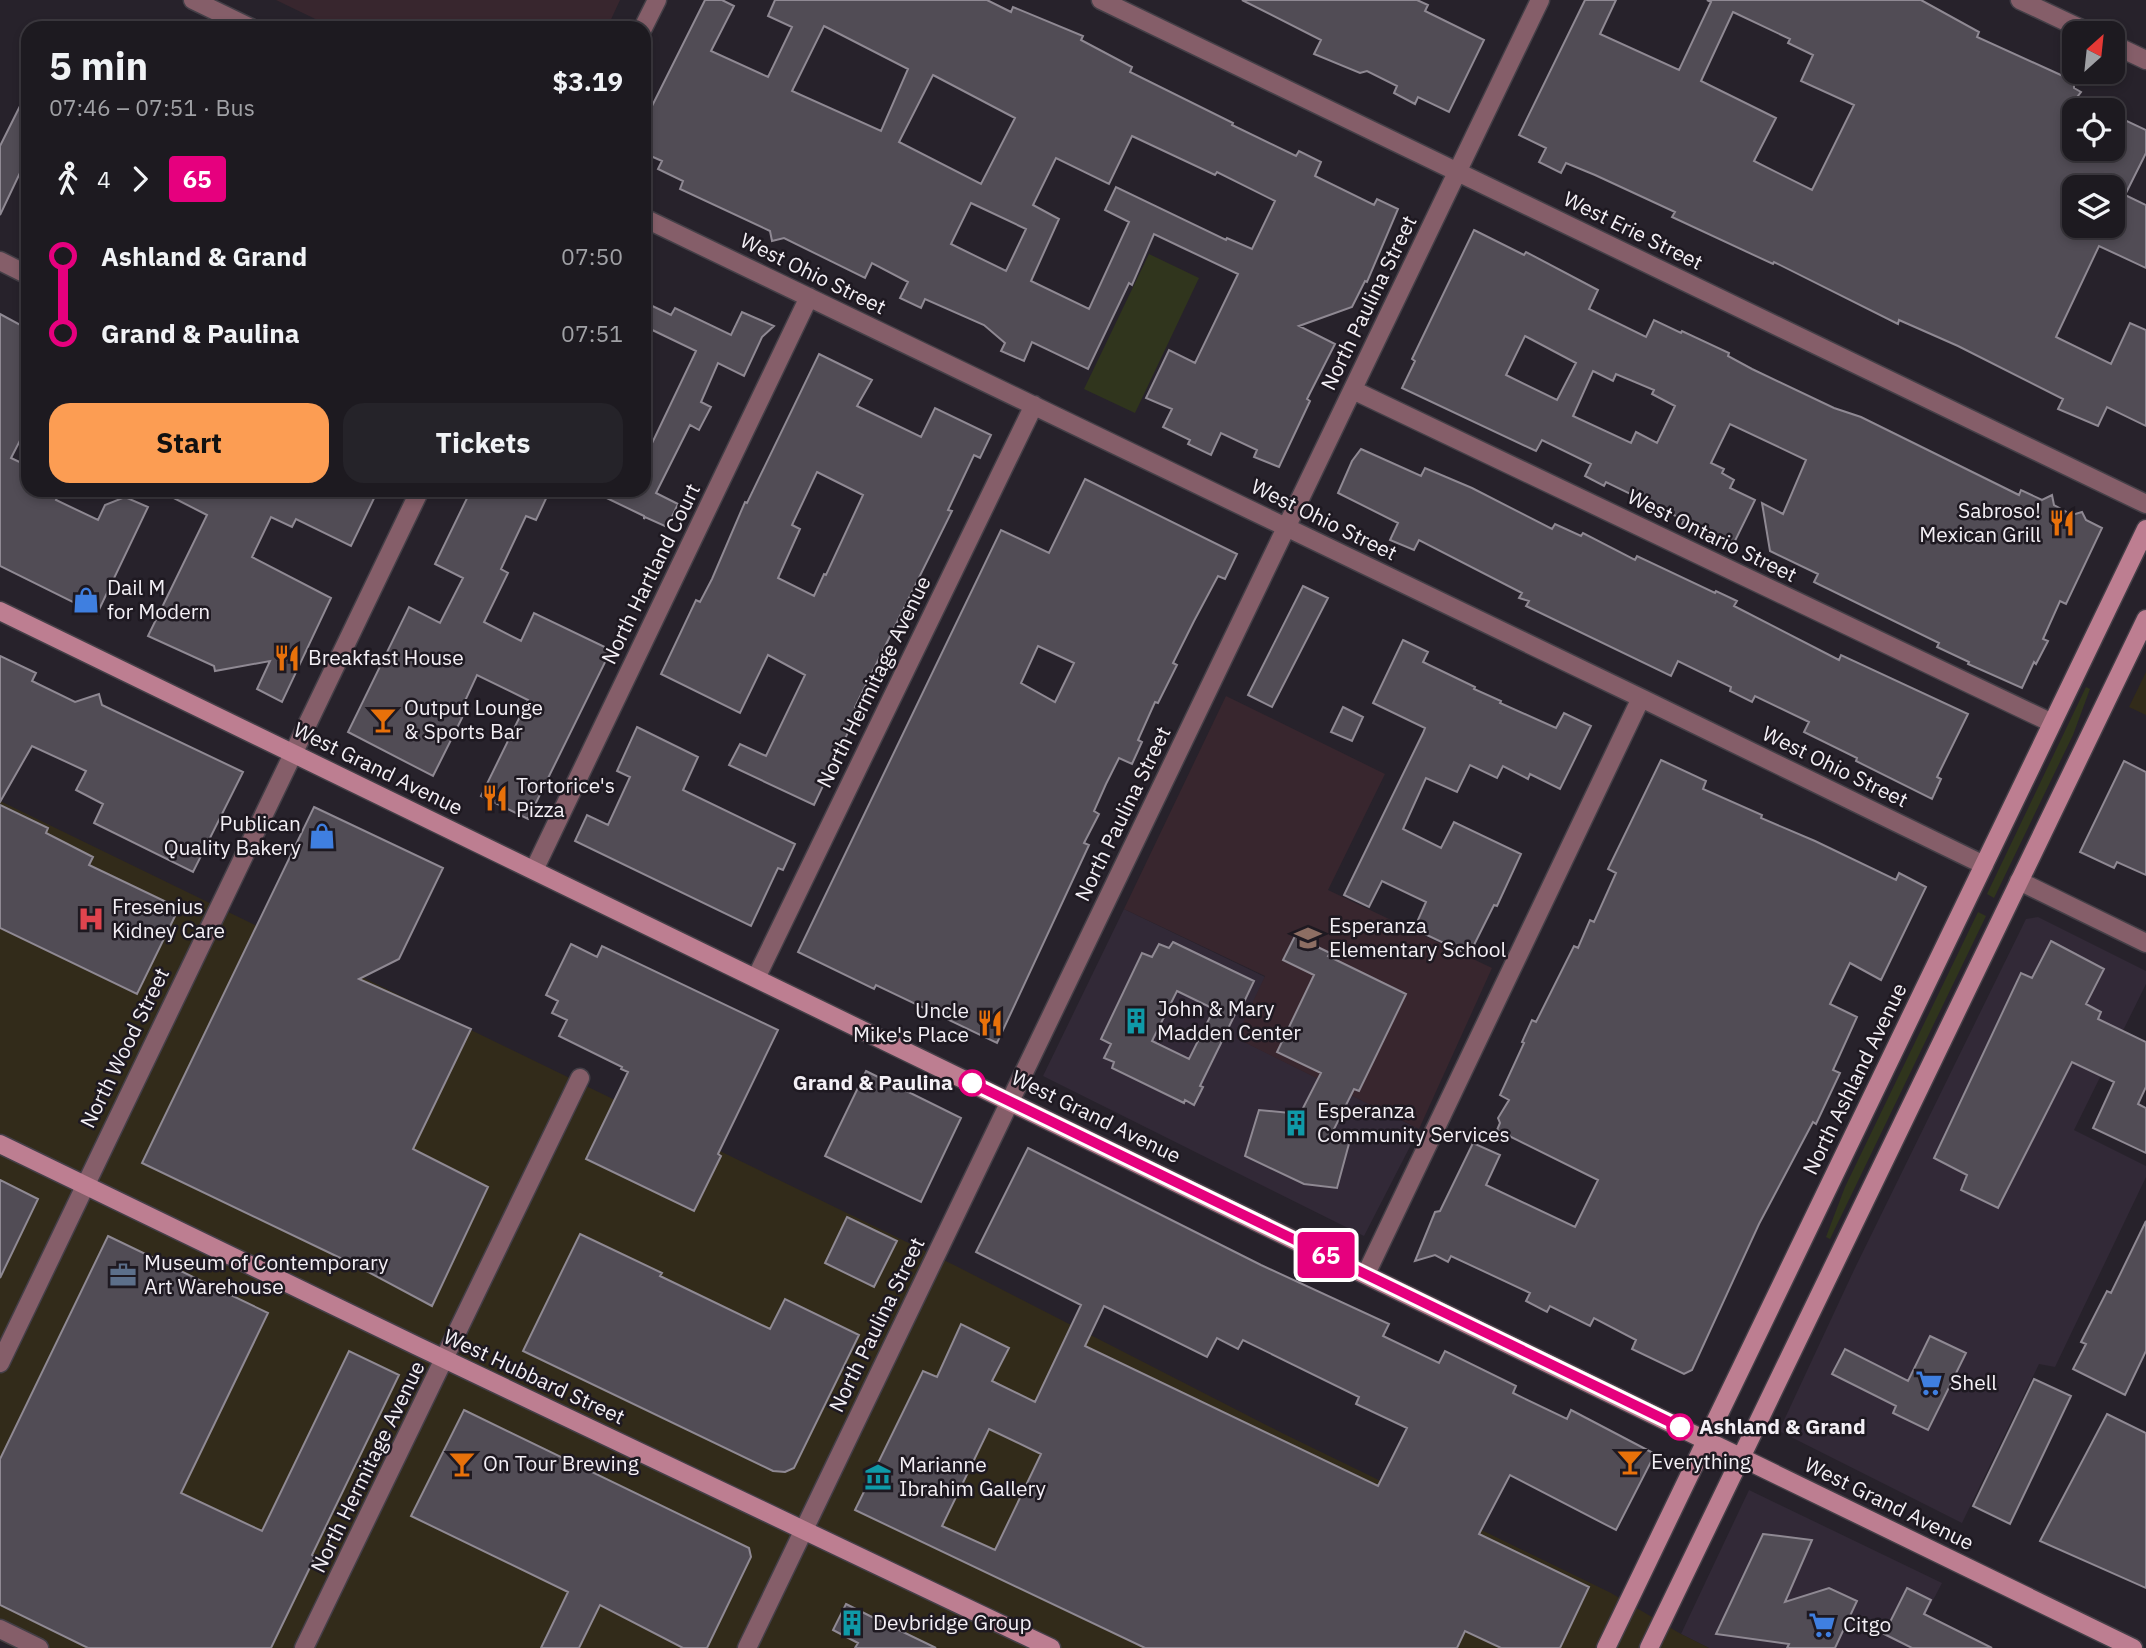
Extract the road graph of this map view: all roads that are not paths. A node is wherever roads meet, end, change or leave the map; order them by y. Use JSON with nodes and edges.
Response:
{"nodes":[{"id":1,"x":193,"y":0,"type":"edge"},
{"id":2,"x":657,"y":0,"type":"edge"},
{"id":3,"x":1101,"y":0,"type":"edge"},
{"id":4,"x":1540,"y":0,"type":"edge"},
{"id":5,"x":2020,"y":0,"type":"edge"},
{"id":6,"x":236,"y":21,"type":"edge"},
{"id":7,"x":646,"y":21,"type":"edge"},
{"id":8,"x":2065,"y":21,"type":"edge"},
{"id":9,"x":2125,"y":50,"type":"edge"},
{"id":10,"x":2146,"y":60,"type":"edge"},
{"id":11,"x":1458,"y":172,"type":"junction"},
{"id":12,"x":651,"y":221,"type":"edge"},
{"id":13,"x":0,"y":261,"type":"edge"},
{"id":14,"x":21,"y":272,"type":"edge"},
{"id":15,"x":809,"y":297,"type":"junction"},
{"id":16,"x":1353,"y":390,"type":"junction"},
{"id":17,"x":1034,"y":405,"type":"junction"},
{"id":18,"x":417,"y":497,"type":"edge"},
{"id":19,"x":2146,"y":504,"type":"edge"},
{"id":20,"x":1287,"y":527,"type":"junction"},
{"id":21,"x":2146,"y":529,"type":"edge"},
{"id":22,"x":0,"y":611,"type":"edge"},
{"id":23,"x":2146,"y":619,"type":"edge"},
{"id":24,"x":1641,"y":698,"type":"junction"},
{"id":25,"x":2052,"y":723,"type":"junction"},
{"id":26,"x":293,"y":753,"type":"junction"},
{"id":27,"x":1983,"y":865,"type":"junction"},
{"id":28,"x":534,"y":870,"type":"junction"},
{"id":29,"x":2019,"y":881,"type":"junction"},
{"id":30,"x":2146,"y":943,"type":"edge"},
{"id":31,"x":756,"y":978,"type":"junction"},
{"id":32,"x":580,"y":1078,"type":"dead end"},
{"id":33,"x":1010,"y":1101,"type":"junction"},
{"id":34,"x":0,"y":1144,"type":"edge"},
{"id":35,"x":84,"y":1185,"type":"junction"},
{"id":36,"x":1366,"y":1274,"type":"junction"},
{"id":37,"x":445,"y":1360,"type":"junction"},
{"id":38,"x":0,"y":1363,"type":"edge"},
{"id":39,"x":1706,"y":1440,"type":"junction"},
{"id":40,"x":1742,"y":1457,"type":"junction"},
{"id":41,"x":803,"y":1530,"type":"junction"},
{"id":42,"x":0,"y":1629,"type":"edge"},
{"id":43,"x":39,"y":1648,"type":"edge"},
{"id":44,"x":304,"y":1648,"type":"edge"},
{"id":45,"x":747,"y":1648,"type":"edge"},
{"id":46,"x":1051,"y":1648,"type":"edge"},
{"id":47,"x":1605,"y":1648,"type":"edge"},
{"id":48,"x":1649,"y":1648,"type":"edge"},
{"id":49,"x":2133,"y":1648,"type":"edge"}],
"edges":[{"from":1,"to":6,"type":"street"},
{"from":2,"to":7,"type":"street"},
{"from":3,"to":11,"type":"street","name":"West Erie Street"},
{"from":4,"to":11,"type":"street","name":"North Paulina Street"},
{"from":5,"to":8,"type":"street"},
{"from":9,"to":10,"type":"street"},
{"from":11,"to":16,"type":"street","name":"North Paulina Street"},
{"from":11,"to":19,"type":"street","name":"West Erie Street"},
{"from":12,"to":15,"type":"street","name":"West Ohio Street"},
{"from":13,"to":14,"type":"street"},
{"from":15,"to":17,"type":"street","name":"West Ohio Street"},
{"from":15,"to":28,"type":"street","name":"North Hartland Court"},
{"from":16,"to":20,"type":"street","name":"North Paulina Street"},
{"from":16,"to":25,"type":"street","name":"West Ontario Street"},
{"from":17,"to":20,"type":"street","name":"West Ohio Street"},
{"from":17,"to":31,"type":"street","name":"North Hermitage Avenue"},
{"from":18,"to":26,"type":"street","name":"North Wood Street"},
{"from":20,"to":24,"type":"street","name":"West Ohio Street"},
{"from":20,"to":33,"type":"street","name":"North Paulina Street"},
{"from":21,"to":25,"type":"main road","name":"North Ashland Avenue"},
{"from":22,"to":26,"type":"main road","name":"West Grand Avenue"},
{"from":23,"to":29,"type":"main road"},
{"from":24,"to":27,"type":"street","name":"West Ohio Street"},
{"from":24,"to":36,"type":"street"},
{"from":25,"to":27,"type":"main road","name":"North Ashland Avenue"},
{"from":26,"to":28,"type":"main road","name":"West Grand Avenue"},
{"from":26,"to":35,"type":"street","name":"North Wood Street"},
{"from":27,"to":39,"type":"main road","name":"North Ashland Avenue"},
{"from":28,"to":31,"type":"main road","name":"West Grand Avenue"},
{"from":29,"to":30,"type":"street"},
{"from":29,"to":40,"type":"main road"},
{"from":31,"to":33,"type":"main road","name":"West Grand Avenue"},
{"from":32,"to":37,"type":"street","name":"North Hermitage Avenue"},
{"from":33,"to":36,"type":"main road","name":"West Grand Avenue"},
{"from":33,"to":41,"type":"street","name":"North Paulina Street"},
{"from":34,"to":35,"type":"main road","name":"West Hubbard Street"},
{"from":35,"to":37,"type":"main road","name":"West Hubbard Street"},
{"from":35,"to":38,"type":"street","name":"North Wood Street"},
{"from":36,"to":39,"type":"main road","name":"West Grand Avenue"},
{"from":37,"to":41,"type":"main road","name":"West Hubbard Street"},
{"from":37,"to":44,"type":"street","name":"North Hermitage Avenue"},
{"from":39,"to":40,"type":"main road","name":"West Grand Avenue"},
{"from":39,"to":47,"type":"main road","name":"North Ashland Avenue"},
{"from":40,"to":48,"type":"main road"},
{"from":40,"to":49,"type":"main road","name":"West Grand Avenue"},
{"from":41,"to":45,"type":"street","name":"North Paulina Street"},
{"from":41,"to":46,"type":"main road","name":"West Hubbard Street"},
{"from":42,"to":43,"type":"street"}]}
